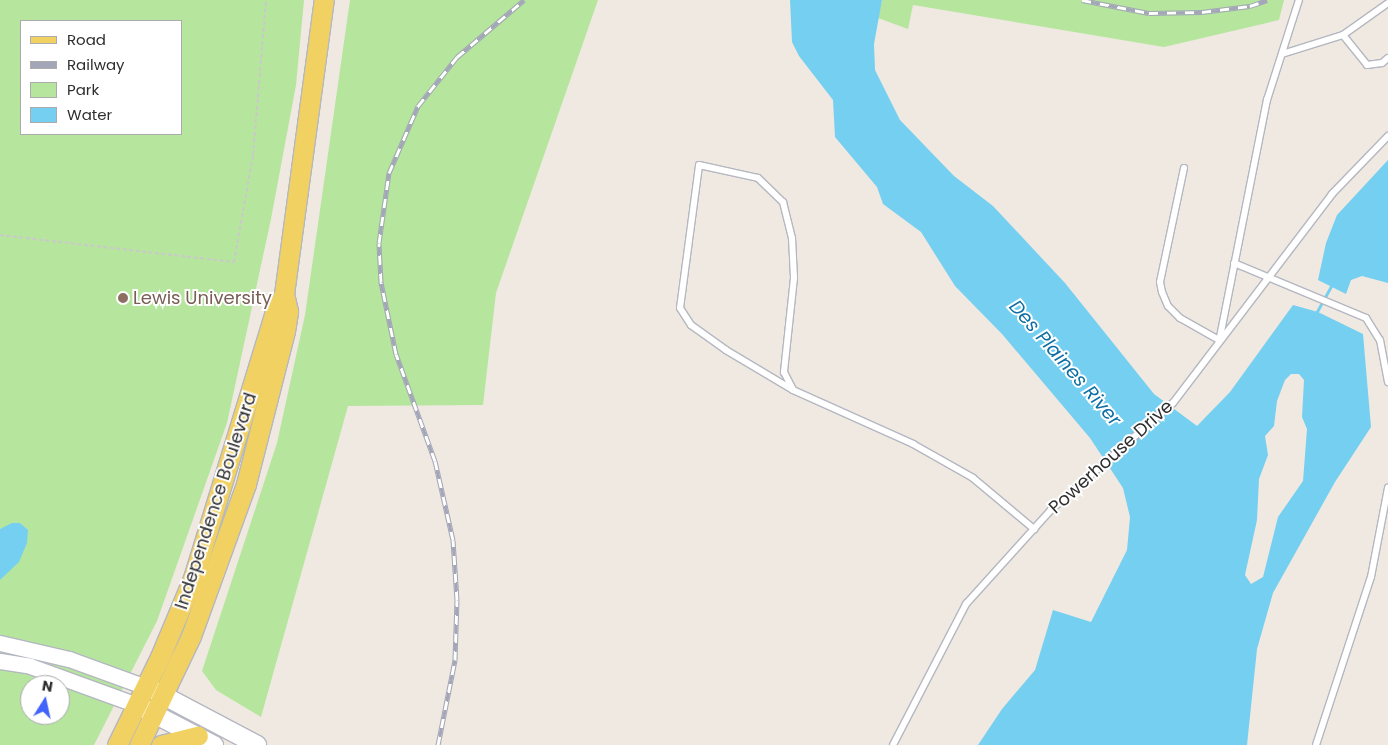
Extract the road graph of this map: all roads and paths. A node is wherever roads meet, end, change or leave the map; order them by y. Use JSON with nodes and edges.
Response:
{"nodes":[{"id":1,"x":266,"y":0,"type":"edge"},
{"id":2,"x":324,"y":0,"type":"edge"},
{"id":3,"x":1299,"y":0,"type":"edge"},
{"id":4,"x":1388,"y":3,"type":"edge"},
{"id":5,"x":1343,"y":35,"type":"junction"},
{"id":6,"x":1282,"y":54,"type":"junction"},
{"id":7,"x":1388,"y":58,"type":"edge"},
{"id":8,"x":1388,"y":136,"type":"edge"},
{"id":9,"x":1184,"y":168,"type":"dead end"},
{"id":10,"x":0,"y":235,"type":"edge"},
{"id":11,"x":1234,"y":263,"type":"junction"},
{"id":12,"x":1267,"y":276,"type":"junction"},
{"id":13,"x":284,"y":294,"type":"junction"},
{"id":14,"x":1219,"y":340,"type":"junction"},
{"id":15,"x":1388,"y":382,"type":"edge"},
{"id":16,"x":794,"y":390,"type":"junction"},
{"id":17,"x":1388,"y":488,"type":"edge"},
{"id":18,"x":1034,"y":529,"type":"junction"},
{"id":19,"x":0,"y":643,"type":"edge"},
{"id":20,"x":0,"y":661,"type":"edge"},
{"id":21,"x":146,"y":687,"type":"junction"},
{"id":22,"x":163,"y":696,"type":"junction"},
{"id":23,"x":137,"y":705,"type":"junction"},
{"id":24,"x":155,"y":714,"type":"junction"},
{"id":25,"x":206,"y":741,"type":"edge"},
{"id":26,"x":117,"y":745,"type":"edge"},
{"id":27,"x":139,"y":745,"type":"edge"},
{"id":28,"x":161,"y":745,"type":"edge"},
{"id":29,"x":257,"y":745,"type":"edge"},
{"id":30,"x":893,"y":745,"type":"edge"},
{"id":31,"x":1316,"y":745,"type":"edge"}],
"edges":[{"from":1,"to":10,"type":"path"},
{"from":2,"to":13,"type":"main road","name":"Independence Boulevard"},
{"from":3,"to":6,"type":"lane"},
{"from":4,"to":5,"type":"lane"},
{"from":5,"to":6,"type":"lane"},
{"from":5,"to":7,"type":"lane"},
{"from":6,"to":11,"type":"lane"},
{"from":8,"to":12,"type":"lane","name":"Powerhouse Drive"},
{"from":9,"to":14,"type":"lane"},
{"from":11,"to":12,"type":"lane"},
{"from":11,"to":14,"type":"lane"},
{"from":12,"to":14,"type":"lane","name":"Powerhouse Drive"},
{"from":12,"to":15,"type":"lane"},
{"from":13,"to":21,"type":"main road","name":"Independence Boulevard"},
{"from":13,"to":22,"type":"main road","name":"Independence Boulevard"},
{"from":14,"to":18,"type":"lane","name":"Powerhouse Drive"},
{"from":16,"to":16,"type":"lane"},
{"from":16,"to":18,"type":"lane"},
{"from":17,"to":31,"type":"lane"},
{"from":18,"to":30,"type":"lane","name":"Powerhouse Drive"},
{"from":19,"to":21,"type":"street"},
{"from":20,"to":23,"type":"street"},
{"from":21,"to":22,"type":"main road"},
{"from":21,"to":23,"type":"main road","name":"Independence Boulevard"},
{"from":22,"to":24,"type":"main road","name":"Independence Boulevard"},
{"from":22,"to":29,"type":"main road"},
{"from":23,"to":24,"type":"main road"},
{"from":23,"to":26,"type":"main road","name":"Independence Boulevard"},
{"from":24,"to":25,"type":"main road"},
{"from":24,"to":27,"type":"main road","name":"Independence Boulevard"},
{"from":25,"to":28,"type":"main road"}]}
